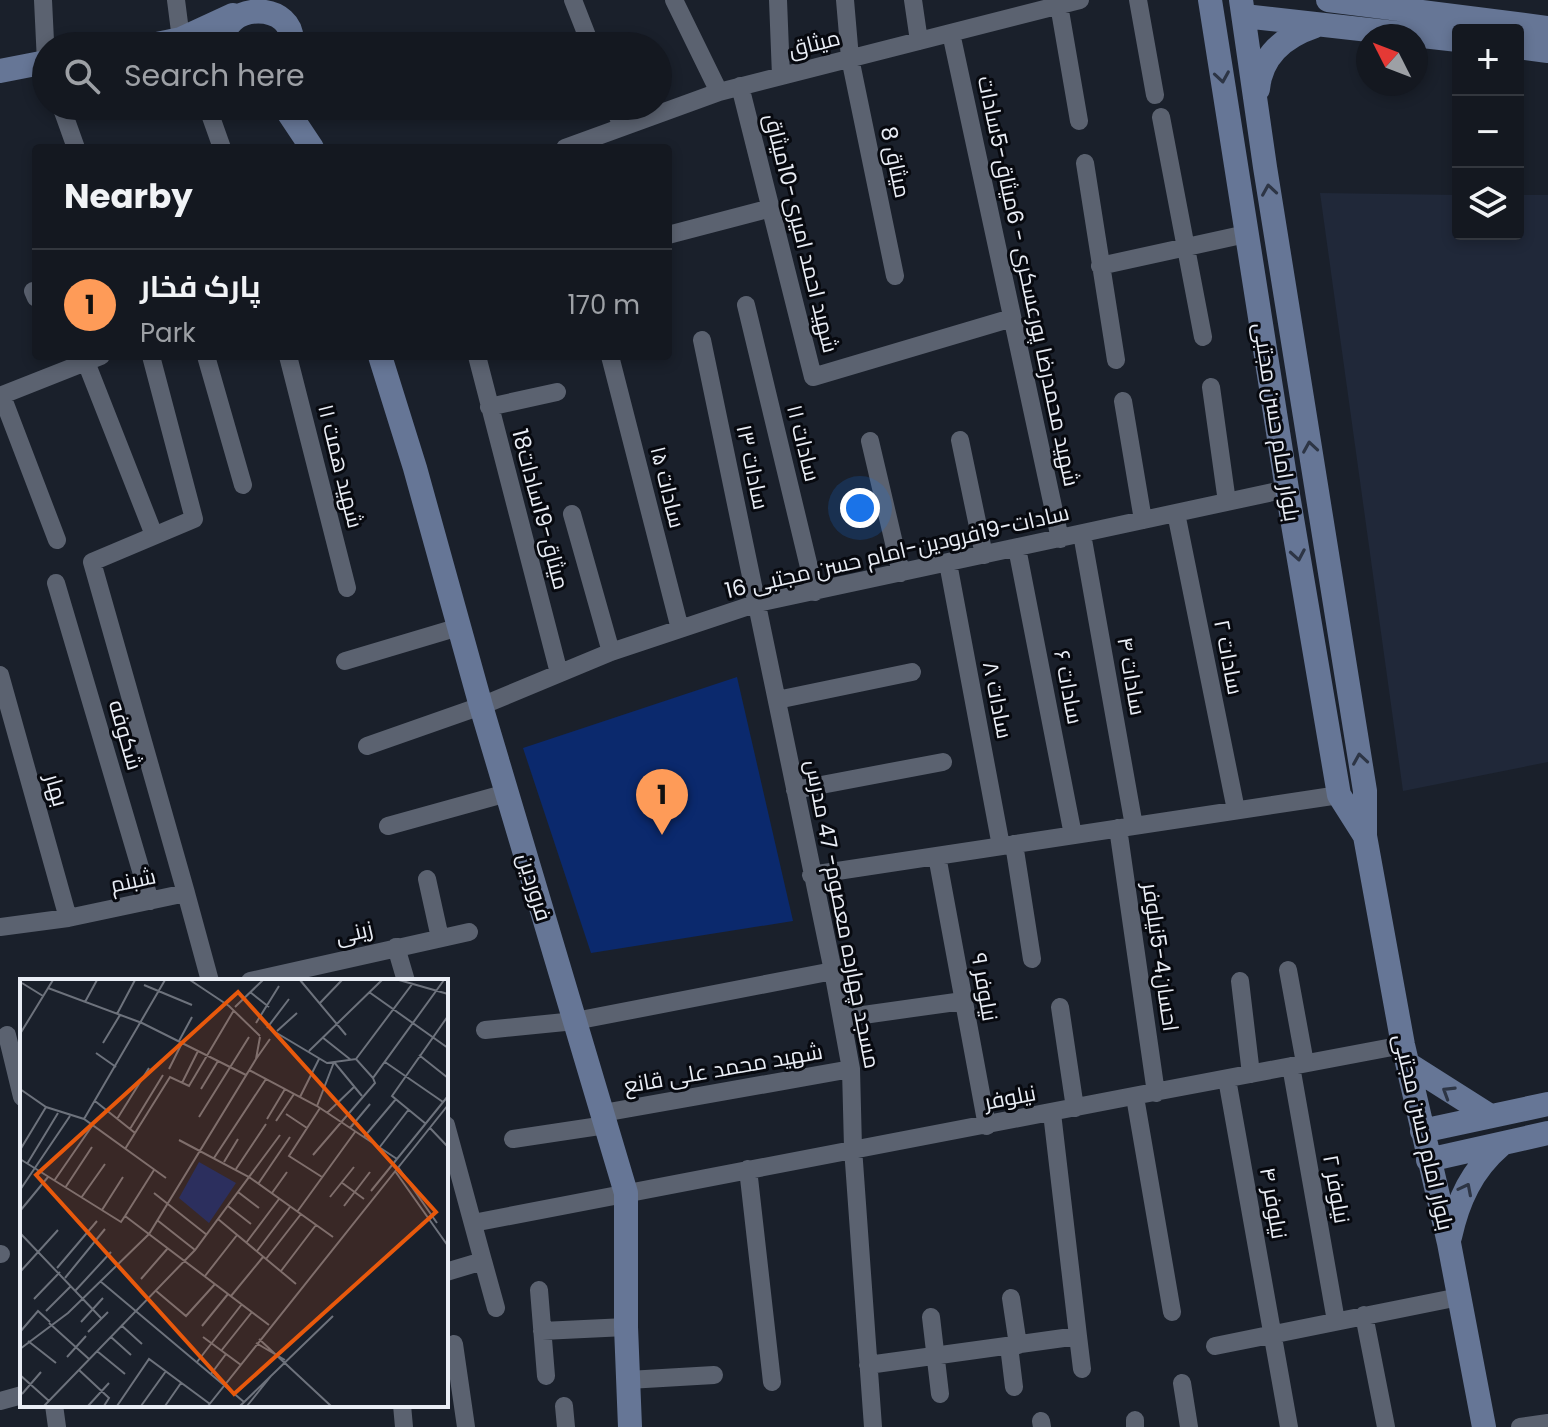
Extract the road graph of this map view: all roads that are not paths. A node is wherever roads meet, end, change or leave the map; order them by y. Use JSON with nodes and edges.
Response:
{"nodes":[{"id":1,"x":43,"y":0,"type":"edge"},
{"id":2,"x":176,"y":0,"type":"edge"},
{"id":3,"x":573,"y":0,"type":"edge"},
{"id":4,"x":674,"y":0,"type":"edge"},
{"id":5,"x":778,"y":0,"type":"edge"},
{"id":6,"x":845,"y":0,"type":"edge"},
{"id":7,"x":913,"y":0,"type":"edge"},
{"id":8,"x":1080,"y":0,"type":"edge"},
{"id":9,"x":1138,"y":0,"type":"edge"},
{"id":10,"x":1210,"y":0,"type":"edge"},
{"id":11,"x":1328,"y":0,"type":"edge"},
{"id":12,"x":1059,"y":5,"type":"junction"},
{"id":13,"x":244,"y":7,"type":"edge"},
{"id":14,"x":1242,"y":8,"type":"edge"},
{"id":15,"x":1004,"y":9,"type":"edge"},
{"id":16,"x":1318,"y":24,"type":"junction"},
{"id":17,"x":1548,"y":28,"type":"edge"},
{"id":18,"x":45,"y":32,"type":"edge"},
{"id":19,"x":180,"y":32,"type":"edge"},
{"id":20,"x":195,"y":32,"type":"edge"},
{"id":21,"x":225,"y":32,"type":"edge"},
{"id":22,"x":291,"y":32,"type":"edge"},
{"id":23,"x":586,"y":32,"type":"edge"},
{"id":24,"x":951,"y":33,"type":"junction"},
{"id":25,"x":1452,"y":39,"type":"edge"},
{"id":26,"x":919,"y":41,"type":"junction"},
{"id":27,"x":1524,"y":48,"type":"edge"},
{"id":28,"x":1548,"y":51,"type":"edge"},
{"id":29,"x":850,"y":58,"type":"junction"},
{"id":30,"x":32,"y":65,"type":"edge"},
{"id":31,"x":0,"y":71,"type":"edge"},
{"id":32,"x":781,"y":76,"type":"junction"},
{"id":33,"x":32,"y":81,"type":"edge"},
{"id":34,"x":740,"y":86,"type":"junction"},
{"id":35,"x":0,"y":87,"type":"edge"},
{"id":36,"x":719,"y":92,"type":"junction"},
{"id":37,"x":1155,"y":95,"type":"dead end"},
{"id":38,"x":1257,"y":103,"type":"junction"},
{"id":39,"x":672,"y":109,"type":"edge"},
{"id":40,"x":1161,"y":117,"type":"dead end"},
{"id":41,"x":66,"y":120,"type":"edge"},
{"id":42,"x":212,"y":120,"type":"edge"},
{"id":43,"x":294,"y":120,"type":"edge"},
{"id":44,"x":310,"y":120,"type":"edge"},
{"id":45,"x":619,"y":120,"type":"edge"},
{"id":46,"x":641,"y":120,"type":"edge"},
{"id":47,"x":1079,"y":121,"type":"dead end"},
{"id":48,"x":622,"y":127,"type":"junction"},
{"id":49,"x":594,"y":143,"type":"edge"},
{"id":50,"x":75,"y":144,"type":"edge"},
{"id":51,"x":221,"y":144,"type":"edge"},
{"id":52,"x":312,"y":144,"type":"edge"},
{"id":53,"x":314,"y":144,"type":"edge"},
{"id":54,"x":1085,"y":163,"type":"dead end"},
{"id":55,"x":771,"y":208,"type":"junction"},
{"id":56,"x":672,"y":234,"type":"edge"},
{"id":57,"x":1246,"y":234,"type":"junction"},
{"id":58,"x":1187,"y":249,"type":"junction"},
{"id":59,"x":1100,"y":266,"type":"junction"},
{"id":60,"x":895,"y":276,"type":"dead end"},
{"id":61,"x":746,"y":305,"type":"dead end"},
{"id":62,"x":1012,"y":318,"type":"junction"},
{"id":63,"x":1203,"y":337,"type":"dead end"},
{"id":64,"x":702,"y":340,"type":"dead end"},
{"id":65,"x":87,"y":360,"type":"edge"},
{"id":66,"x":94,"y":360,"type":"edge"},
{"id":67,"x":152,"y":360,"type":"edge"},
{"id":68,"x":207,"y":360,"type":"edge"},
{"id":69,"x":289,"y":360,"type":"edge"},
{"id":70,"x":381,"y":360,"type":"edge"},
{"id":71,"x":478,"y":360,"type":"edge"},
{"id":72,"x":611,"y":360,"type":"edge"},
{"id":73,"x":1116,"y":360,"type":"dead end"},
{"id":74,"x":60,"y":364,"type":"edge"},
{"id":75,"x":1211,"y":387,"type":"dead end"},
{"id":76,"x":557,"y":392,"type":"dead end"},
{"id":77,"x":1,"y":396,"type":"edge"},
{"id":78,"x":1123,"y":401,"type":"dead end"},
{"id":79,"x":489,"y":407,"type":"junction"},
{"id":80,"x":960,"y":440,"type":"dead end"},
{"id":81,"x":870,"y":441,"type":"dead end"},
{"id":82,"x":243,"y":485,"type":"dead end"},
{"id":83,"x":1287,"y":489,"type":"junction"},
{"id":84,"x":1227,"y":502,"type":"junction"},
{"id":85,"x":1176,"y":513,"type":"junction"},
{"id":86,"x":572,"y":514,"type":"dead end"},
{"id":87,"x":1143,"y":520,"type":"junction"},
{"id":88,"x":1082,"y":534,"type":"junction"},
{"id":89,"x":154,"y":535,"type":"junction"},
{"id":90,"x":1060,"y":539,"type":"junction"},
{"id":91,"x":57,"y":540,"type":"dead end"},
{"id":92,"x":1017,"y":548,"type":"junction"},
{"id":93,"x":984,"y":555,"type":"junction"},
{"id":94,"x":948,"y":563,"type":"junction"},
{"id":95,"x":901,"y":573,"type":"junction"},
{"id":96,"x":56,"y":583,"type":"dead end"},
{"id":97,"x":347,"y":588,"type":"dead end"},
{"id":98,"x":815,"y":592,"type":"junction"},
{"id":99,"x":758,"y":603,"type":"junction"},
{"id":100,"x":459,"y":627,"type":"junction"},
{"id":101,"x":680,"y":629,"type":"junction"},
{"id":102,"x":611,"y":652,"type":"junction"},
{"id":103,"x":345,"y":661,"type":"dead end"},
{"id":104,"x":912,"y":672,"type":"dead end"},
{"id":105,"x":559,"y":673,"type":"junction"},
{"id":106,"x":0,"y":675,"type":"edge"},
{"id":107,"x":777,"y":700,"type":"junction"},
{"id":108,"x":481,"y":706,"type":"junction"},
{"id":109,"x":367,"y":746,"type":"dead end"},
{"id":110,"x":943,"y":762,"type":"dead end"},
{"id":111,"x":795,"y":790,"type":"junction"},
{"id":112,"x":507,"y":793,"type":"junction"},
{"id":113,"x":1339,"y":795,"type":"junction"},
{"id":114,"x":1236,"y":810,"type":"junction"},
{"id":115,"x":388,"y":826,"type":"dead end"},
{"id":116,"x":1126,"y":827,"type":"junction"},
{"id":117,"x":1073,"y":835,"type":"junction"},
{"id":118,"x":1365,"y":836,"type":"junction"},
{"id":119,"x":1007,"y":845,"type":"junction"},
{"id":120,"x":937,"y":856,"type":"junction"},
{"id":121,"x":811,"y":875,"type":"junction"},
{"id":122,"x":427,"y":879,"type":"dead end"},
{"id":123,"x":186,"y":893,"type":"junction"},
{"id":124,"x":150,"y":901,"type":"junction"},
{"id":125,"x":68,"y":918,"type":"junction"},
{"id":126,"x":0,"y":927,"type":"edge"},
{"id":127,"x":469,"y":932,"type":"dead end"},
{"id":128,"x":440,"y":938,"type":"junction"},
{"id":129,"x":396,"y":947,"type":"junction"},
{"id":130,"x":1032,"y":959,"type":"dead end"},
{"id":131,"x":1288,"y":970,"type":"dead end"},
{"id":132,"x":833,"y":971,"type":"junction"},
{"id":133,"x":209,"y":979,"type":"edge"},
{"id":134,"x":259,"y":979,"type":"edge"},
{"id":135,"x":405,"y":979,"type":"edge"},
{"id":136,"x":1240,"y":981,"type":"dead end"},
{"id":137,"x":963,"y":1001,"type":"junction"},
{"id":138,"x":1060,"y":1007,"type":"dead end"},
{"id":139,"x":842,"y":1018,"type":"junction"},
{"id":140,"x":575,"y":1021,"type":"junction"},
{"id":141,"x":485,"y":1030,"type":"dead end"},
{"id":142,"x":10,"y":1034,"type":"edge"},
{"id":143,"x":1405,"y":1054,"type":"junction"},
{"id":144,"x":1298,"y":1065,"type":"junction"},
{"id":145,"x":851,"y":1069,"type":"junction"},
{"id":146,"x":1251,"y":1074,"type":"junction"},
{"id":147,"x":1227,"y":1079,"type":"junction"},
{"id":148,"x":20,"y":1086,"type":"edge"},
{"id":149,"x":1156,"y":1093,"type":"junction"},
{"id":150,"x":1135,"y":1097,"type":"junction"},
{"id":151,"x":1548,"y":1104,"type":"edge"},
{"id":152,"x":1075,"y":1108,"type":"junction"},
{"id":153,"x":1052,"y":1113,"type":"junction"},
{"id":154,"x":1490,"y":1116,"type":"junction"},
{"id":155,"x":604,"y":1119,"type":"junction"},
{"id":156,"x":987,"y":1126,"type":"junction"},
{"id":157,"x":1422,"y":1131,"type":"junction"},
{"id":158,"x":1548,"y":1133,"type":"edge"},
{"id":159,"x":513,"y":1139,"type":"dead end"},
{"id":160,"x":1501,"y":1145,"type":"junction"},
{"id":161,"x":853,"y":1148,"type":"junction"},
{"id":162,"x":450,"y":1155,"type":"edge"},
{"id":163,"x":1428,"y":1160,"type":"junction"},
{"id":164,"x":748,"y":1169,"type":"junction"},
{"id":165,"x":626,"y":1193,"type":"junction"},
{"id":166,"x":473,"y":1223,"type":"junction"},
{"id":167,"x":1449,"y":1243,"type":"junction"},
{"id":168,"x":483,"y":1261,"type":"junction"},
{"id":169,"x":448,"y":1271,"type":"edge"},
{"id":170,"x":539,"y":1290,"type":"dead end"},
{"id":171,"x":1459,"y":1297,"type":"junction"},
{"id":172,"x":1011,"y":1298,"type":"dead end"},
{"id":173,"x":496,"y":1308,"type":"dead end"},
{"id":174,"x":1172,"y":1312,"type":"dead end"},
{"id":175,"x":1364,"y":1315,"type":"junction"},
{"id":176,"x":931,"y":1317,"type":"dead end"},
{"id":177,"x":1336,"y":1321,"type":"junction"},
{"id":178,"x":626,"y":1327,"type":"junction"},
{"id":179,"x":542,"y":1331,"type":"junction"},
{"id":180,"x":1274,"y":1335,"type":"junction"},
{"id":181,"x":1078,"y":1336,"type":"junction"},
{"id":182,"x":454,"y":1344,"type":"dead end"},
{"id":183,"x":1013,"y":1345,"type":"junction"},
{"id":184,"x":1215,"y":1346,"type":"dead end"},
{"id":185,"x":934,"y":1356,"type":"junction"},
{"id":186,"x":868,"y":1365,"type":"junction"},
{"id":187,"x":1082,"y":1369,"type":"dead end"},
{"id":188,"x":714,"y":1375,"type":"dead end"},
{"id":189,"x":546,"y":1376,"type":"dead end"},
{"id":190,"x":628,"y":1380,"type":"junction"},
{"id":191,"x":772,"y":1382,"type":"dead end"},
{"id":192,"x":1182,"y":1383,"type":"dead end"},
{"id":193,"x":1014,"y":1387,"type":"dead end"},
{"id":194,"x":940,"y":1394,"type":"dead end"},
{"id":195,"x":20,"y":1396,"type":"edge"},
{"id":196,"x":0,"y":1401,"type":"edge"},
{"id":197,"x":564,"y":1406,"type":"dead end"},
{"id":198,"x":54,"y":1407,"type":"edge"},
{"id":199,"x":402,"y":1407,"type":"edge"},
{"id":200,"x":1548,"y":1423,"type":"edge"},
{"id":201,"x":57,"y":1427,"type":"edge"},
{"id":202,"x":404,"y":1427,"type":"edge"},
{"id":203,"x":466,"y":1427,"type":"edge"},
{"id":204,"x":566,"y":1427,"type":"edge"},
{"id":205,"x":630,"y":1427,"type":"edge"},
{"id":206,"x":873,"y":1427,"type":"edge"},
{"id":207,"x":1189,"y":1427,"type":"edge"},
{"id":208,"x":1289,"y":1427,"type":"edge"},
{"id":209,"x":1386,"y":1427,"type":"edge"},
{"id":210,"x":1484,"y":1427,"type":"edge"},
{"id":211,"x":1520,"y":1427,"type":"edge"}],
"edges":[{"from":1,"to":18,"type":"street"},
{"from":2,"to":19,"type":"street"},
{"from":3,"to":23,"type":"street"},
{"from":4,"to":36,"type":"street"},
{"from":5,"to":32,"type":"street"},
{"from":6,"to":29,"type":"street","name":"میثاق 8"},
{"from":7,"to":26,"type":"street"},
{"from":8,"to":12,"type":"street","name":"میثاق"},
{"from":9,"to":37,"type":"street"},
{"from":10,"to":57,"type":"main road","name":"بلوار امام حسن مجتبی","one_way":true},
{"from":11,"to":17,"type":"main road"},
{"from":12,"to":15,"type":"street","name":"میثاق"},
{"from":12,"to":47,"type":"street"},
{"from":13,"to":20,"type":"main road"},
{"from":13,"to":21,"type":"main road"},
{"from":13,"to":22,"type":"main road"},
{"from":14,"to":16,"type":"main road"},
{"from":14,"to":38,"type":"main road","name":"بلوار امام حسن مجتبی"},
{"from":15,"to":24,"type":"street","name":"میثاق"},
{"from":16,"to":25,"type":"main road"},
{"from":16,"to":38,"type":"main road"},
{"from":24,"to":26,"type":"street","name":"میثاق"},
{"from":24,"to":62,"type":"street","name":"شهید محمدرضا پورعسکری - 6میثاق-5سادات"},
{"from":26,"to":29,"type":"street","name":"میثاق"},
{"from":27,"to":28,"type":"main road"},
{"from":29,"to":32,"type":"street","name":"میثاق"},
{"from":29,"to":60,"type":"street","name":"میثاق 8"},
{"from":30,"to":31,"type":"main road"},
{"from":32,"to":34,"type":"street","name":"میثاق"},
{"from":33,"to":35,"type":"main road"},
{"from":34,"to":36,"type":"street","name":"میثاق"},
{"from":34,"to":55,"type":"street","name":"شهید احمد امیری-10میثاق"},
{"from":36,"to":39,"type":"street","name":"میثاق"},
{"from":118,"to":38,"type":"main road","name":"بلوار امام حسن مجتبی","one_way":true},
{"from":40,"to":58,"type":"street"},
{"from":41,"to":50,"type":"street"},
{"from":42,"to":51,"type":"street"},
{"from":43,"to":52,"type":"main road"},
{"from":44,"to":53,"type":"main road"},
{"from":45,"to":48,"type":"street"},
{"from":46,"to":48,"type":"street","name":"میثاق"},
{"from":48,"to":49,"type":"street","name":"میثاق"},
{"from":54,"to":59,"type":"street"},
{"from":55,"to":56,"type":"street"},
{"from":55,"to":62,"type":"street","name":"شهید احمد امیری-10میثاق"},
{"from":57,"to":58,"type":"street"},
{"from":57,"to":83,"type":"main road","name":"بلوار امام حسن مجتبی"},
{"from":58,"to":59,"type":"street"},
{"from":58,"to":63,"type":"street"},
{"from":59,"to":73,"type":"street"},
{"from":61,"to":98,"type":"street","name":"سادات ۱۱"},
{"from":62,"to":90,"type":"street","name":"شهید محمدرضا پورعسکری - 6میثاق-5سادات"},
{"from":64,"to":99,"type":"street","name":"سادات ۱۳"},
{"from":65,"to":74,"type":"street"},
{"from":66,"to":89,"type":"street"},
{"from":67,"to":89,"type":"street"},
{"from":68,"to":82,"type":"street"},
{"from":69,"to":97,"type":"street","name":"شهید همت ۱۱"},
{"from":70,"to":100,"type":"main road","name":"فروردین"},
{"from":71,"to":79,"type":"street","name":"18میثاق-19سادات"},
{"from":72,"to":101,"type":"street","name":"سادات ۱۵"},
{"from":74,"to":77,"type":"street"},
{"from":75,"to":84,"type":"street"},
{"from":76,"to":79,"type":"street"},
{"from":77,"to":91,"type":"street"},
{"from":78,"to":87,"type":"street"},
{"from":79,"to":105,"type":"street","name":"18میثاق-19سادات"},
{"from":80,"to":93,"type":"street"},
{"from":81,"to":95,"type":"street"},
{"from":83,"to":84,"type":"street","name":"سادات-19فرودین-امام حسن مجتبی 16"},
{"from":83,"to":113,"type":"main road","name":"بلوار امام حسن مجتبی","one_way":true},
{"from":84,"to":85,"type":"street","name":"سادات-19فرودین-امام حسن مجتبی 16"},
{"from":85,"to":87,"type":"street","name":"سادات-19فرودین-امام حسن مجتبی 16"},
{"from":85,"to":114,"type":"street","name":"سادات ۲"},
{"from":86,"to":102,"type":"street"},
{"from":87,"to":88,"type":"street","name":"سادات-19فرودین-امام حسن مجتبی 16"},
{"from":88,"to":90,"type":"street","name":"سادات-19فرودین-امام حسن مجتبی 16"},
{"from":88,"to":116,"type":"street","name":"سادات ۴"},
{"from":89,"to":123,"type":"street"},
{"from":90,"to":92,"type":"street","name":"سادات-19فرودین-امام حسن مجتبی 16"},
{"from":92,"to":93,"type":"street","name":"سادات-19فرودین-امام حسن مجتبی 16"},
{"from":92,"to":117,"type":"street","name":"سادات ۶"},
{"from":93,"to":94,"type":"street","name":"سادات-19فرودین-امام حسن مجتبی 16"},
{"from":94,"to":95,"type":"street","name":"سادات-19فرودین-امام حسن مجتبی 16"},
{"from":94,"to":119,"type":"street","name":"سادات ۸"},
{"from":95,"to":98,"type":"street","name":"سادات-19فرودین-امام حسن مجتبی 16"},
{"from":96,"to":124,"type":"street","name":"شکوفه"},
{"from":98,"to":99,"type":"street","name":"سادات-19فرودین-امام حسن مجتبی 16"},
{"from":99,"to":101,"type":"street","name":"سادات-19فرودین-امام حسن مجتبی 16"},
{"from":99,"to":107,"type":"street","name":"مسجد چهارده معصوم- 47 مدرس"},
{"from":100,"to":103,"type":"street"},
{"from":100,"to":108,"type":"main road","name":"فروردین"},
{"from":101,"to":102,"type":"street","name":"سادات-19فرودین-امام حسن مجتبی 16"},
{"from":102,"to":105,"type":"street","name":"سادات-19فرودین-امام حسن مجتبی 16"},
{"from":104,"to":107,"type":"street"},
{"from":105,"to":108,"type":"street","name":"سادات-19فرودین-امام حسن مجتبی 16"},
{"from":106,"to":125,"type":"street","name":"بهار"},
{"from":107,"to":111,"type":"street","name":"مسجد چهارده معصوم- 47 مدرس"},
{"from":108,"to":109,"type":"street","name":"سادات-19فرودین-امام حسن مجتبی 16"},
{"from":108,"to":112,"type":"main road","name":"فروردین"},
{"from":110,"to":111,"type":"street"},
{"from":111,"to":121,"type":"street","name":"مسجد چهارده معصوم- 47 مدرس"},
{"from":112,"to":115,"type":"street"},
{"from":112,"to":140,"type":"main road","name":"فروردین"},
{"from":113,"to":114,"type":"street"},
{"from":113,"to":118,"type":"main road","name":"بلوار امام حسن مجتبی"},
{"from":114,"to":116,"type":"street"},
{"from":116,"to":117,"type":"street"},
{"from":116,"to":149,"type":"street","name":"احسان4-5نیلوفر"},
{"from":117,"to":119,"type":"street"},
{"from":118,"to":143,"type":"main road","name":"بلوار امام حسن مجتبی"},
{"from":119,"to":120,"type":"street"},
{"from":119,"to":130,"type":"street","name":"سادات ۸"},
{"from":120,"to":121,"type":"street"},
{"from":120,"to":137,"type":"street","name":"نیلوفر ۹"},
{"from":121,"to":132,"type":"street","name":"مسجد چهارده معصوم- 47 مدرس"},
{"from":122,"to":128,"type":"street"},
{"from":123,"to":124,"type":"street","name":"شبنم"},
{"from":123,"to":133,"type":"street","name":"شبنم"},
{"from":124,"to":125,"type":"street","name":"شبنم"},
{"from":125,"to":126,"type":"street","name":"شبنم"},
{"from":127,"to":128,"type":"street","name":"زینی"},
{"from":128,"to":129,"type":"street","name":"زینی"},
{"from":129,"to":134,"type":"street","name":"زینی"},
{"from":129,"to":135,"type":"street"},
{"from":131,"to":144,"type":"street","name":"نیلوفر ۲"},
{"from":132,"to":139,"type":"street","name":"مسجد چهارده معصوم- 47 مدرس"},
{"from":132,"to":140,"type":"street"},
{"from":136,"to":146,"type":"street"},
{"from":137,"to":139,"type":"street"},
{"from":137,"to":156,"type":"street","name":"نیلوفر ۹"},
{"from":138,"to":152,"type":"street"},
{"from":139,"to":145,"type":"street","name":"مسجد چهارده معصوم- 47 مدرس"},
{"from":140,"to":141,"type":"street"},
{"from":140,"to":155,"type":"main road","name":"فروردین"},
{"from":142,"to":148,"type":"street"},
{"from":143,"to":144,"type":"street","name":"نیلوفر"},
{"from":154,"to":143,"type":"main road","one_way":true},
{"from":143,"to":157,"type":"main road","name":"بلوار امام حسن مجتبی"},
{"from":144,"to":146,"type":"street","name":"نیلوفر"},
{"from":144,"to":177,"type":"street","name":"نیلوفر ۲"},
{"from":145,"to":155,"type":"street","name":"شهید محمد علی قانع"},
{"from":145,"to":161,"type":"street","name":"مسجد چهارده معصوم- 47 مدرس"},
{"from":146,"to":147,"type":"street","name":"نیلوفر"},
{"from":147,"to":149,"type":"street","name":"نیلوفر"},
{"from":147,"to":180,"type":"street","name":"نیلوفر ۴"},
{"from":149,"to":150,"type":"street","name":"نیلوفر"},
{"from":150,"to":152,"type":"street","name":"نیلوفر"},
{"from":150,"to":174,"type":"street"},
{"from":151,"to":154,"type":"main road"},
{"from":152,"to":153,"type":"street","name":"نیلوفر"},
{"from":153,"to":156,"type":"street","name":"نیلوفر"},
{"from":153,"to":181,"type":"street"},
{"from":154,"to":157,"type":"main road"},
{"from":155,"to":159,"type":"street","name":"شهید محمد علی قانع"},
{"from":155,"to":165,"type":"main road","name":"فروردین"},
{"from":156,"to":161,"type":"street","name":"نیلوفر"},
{"from":157,"to":163,"type":"main road","name":"بلوار امام حسن مجتبی"},
{"from":158,"to":160,"type":"main road"},
{"from":160,"to":163,"type":"main road"},
{"from":167,"to":160,"type":"main road","one_way":true},
{"from":161,"to":164,"type":"street","name":"نیلوفر"},
{"from":161,"to":186,"type":"street","name":"مسجد چهارده معصوم- 47 مدرس"},
{"from":162,"to":166,"type":"street"},
{"from":163,"to":167,"type":"main road","name":"بلوار امام حسن مجتبی"},
{"from":164,"to":165,"type":"street","name":"نیلوفر"},
{"from":164,"to":191,"type":"street"},
{"from":165,"to":166,"type":"street","name":"نیلوفر"},
{"from":165,"to":178,"type":"main road","name":"فروردین"},
{"from":166,"to":168,"type":"street"},
{"from":167,"to":171,"type":"main road","name":"بلوار امام حسن مجتبی"},
{"from":168,"to":169,"type":"street"},
{"from":168,"to":173,"type":"street"},
{"from":170,"to":179,"type":"street"},
{"from":171,"to":175,"type":"street"},
{"from":171,"to":210,"type":"main road","name":"بلوار امام حسن مجتبی"},
{"from":172,"to":183,"type":"street"},
{"from":175,"to":177,"type":"street"},
{"from":175,"to":209,"type":"street"},
{"from":176,"to":185,"type":"street"},
{"from":177,"to":180,"type":"street"},
{"from":178,"to":179,"type":"street"},
{"from":178,"to":190,"type":"main road","name":"فروردین"},
{"from":179,"to":189,"type":"street"},
{"from":180,"to":184,"type":"street"},
{"from":180,"to":208,"type":"street","name":"نیلوفر ۴"},
{"from":181,"to":183,"type":"street"},
{"from":181,"to":187,"type":"street"},
{"from":182,"to":203,"type":"street"},
{"from":183,"to":185,"type":"street"},
{"from":183,"to":193,"type":"street"},
{"from":185,"to":186,"type":"street"},
{"from":185,"to":194,"type":"street"},
{"from":186,"to":206,"type":"street","name":"مسجد چهارده معصوم- 47 مدرس"},
{"from":188,"to":190,"type":"street"},
{"from":190,"to":205,"type":"main road","name":"فروردین"},
{"from":192,"to":207,"type":"street"},
{"from":195,"to":196,"type":"street"},
{"from":197,"to":204,"type":"street"},
{"from":198,"to":201,"type":"street"},
{"from":199,"to":202,"type":"street"},
{"from":200,"to":211,"type":"street"}]}
